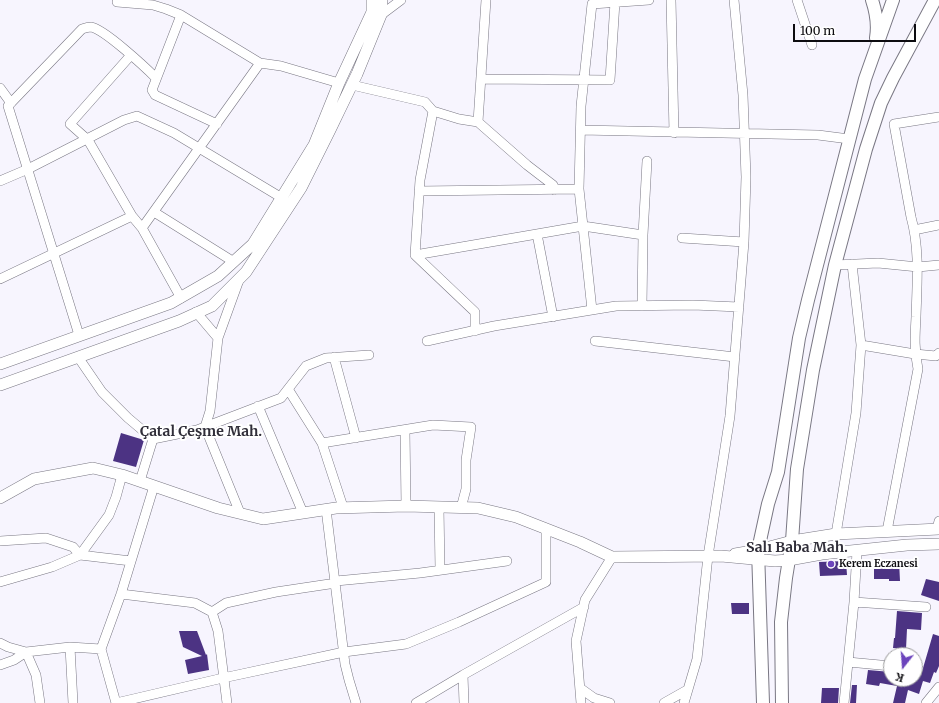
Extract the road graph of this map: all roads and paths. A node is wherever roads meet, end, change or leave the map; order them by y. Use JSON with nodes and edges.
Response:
{"nodes":[{"id":1,"x":372,"y":0,"type":"edge"},
{"id":2,"x":382,"y":0,"type":"edge"},
{"id":3,"x":402,"y":0,"type":"edge"},
{"id":4,"x":486,"y":0,"type":"edge"},
{"id":5,"x":649,"y":0,"type":"edge"},
{"id":6,"x":671,"y":0,"type":"edge"},
{"id":7,"x":734,"y":0,"type":"edge"},
{"id":8,"x":797,"y":0,"type":"edge"},
{"id":9,"x":872,"y":0,"type":"edge"},
{"id":10,"x":893,"y":0,"type":"edge"},
{"id":11,"x":935,"y":0,"type":"edge"},
{"id":12,"x":117,"y":2,"type":"dead end"},
{"id":13,"x":615,"y":2,"type":"junction"},
{"id":14,"x":154,"y":3,"type":"edge"},
{"id":15,"x":181,"y":15,"type":"junction"},
{"id":16,"x":381,"y":16,"type":"junction"},
{"id":17,"x":812,"y":45,"type":"dead end"},
{"id":18,"x":131,"y":55,"type":"junction"},
{"id":19,"x":874,"y":55,"type":"junction"},
{"id":20,"x":260,"y":63,"type":"junction"},
{"id":21,"x":156,"y":78,"type":"junction"},
{"id":22,"x":481,"y":79,"type":"junction"},
{"id":23,"x":584,"y":81,"type":"junction"},
{"id":24,"x":339,"y":83,"type":"junction"},
{"id":25,"x":352,"y":85,"type":"junction"},
{"id":26,"x":0,"y":88,"type":"edge"},
{"id":27,"x":7,"y":104,"type":"edge"},
{"id":28,"x":433,"y":111,"type":"junction"},
{"id":29,"x":939,"y":117,"type":"edge"},
{"id":30,"x":478,"y":122,"type":"junction"},
{"id":31,"x":217,"y":124,"type":"junction"},
{"id":32,"x":581,"y":130,"type":"junction"},
{"id":33,"x":674,"y":133,"type":"junction"},
{"id":34,"x":744,"y":134,"type":"junction"},
{"id":35,"x":849,"y":139,"type":"junction"},
{"id":36,"x":88,"y":140,"type":"junction"},
{"id":37,"x":200,"y":148,"type":"junction"},
{"id":38,"x":647,"y":161,"type":"dead end"},
{"id":39,"x":28,"y":169,"type":"junction"},
{"id":40,"x":0,"y":181,"type":"edge"},
{"id":41,"x":579,"y":189,"type":"junction"},
{"id":42,"x":554,"y":190,"type":"junction"},
{"id":43,"x":419,"y":191,"type":"junction"},
{"id":44,"x":282,"y":198,"type":"junction"},
{"id":45,"x":154,"y":212,"type":"junction"},
{"id":46,"x":132,"y":216,"type":"junction"},
{"id":47,"x":939,"y":225,"type":"edge"},
{"id":48,"x":583,"y":226,"type":"junction"},
{"id":49,"x":142,"y":228,"type":"junction"},
{"id":50,"x":914,"y":230,"type":"junction"},
{"id":51,"x":537,"y":234,"type":"junction"},
{"id":52,"x":643,"y":235,"type":"junction"},
{"id":53,"x":682,"y":238,"type":"dead end"},
{"id":54,"x":744,"y":242,"type":"junction"},
{"id":55,"x":54,"y":253,"type":"junction"},
{"id":56,"x":415,"y":255,"type":"junction"},
{"id":57,"x":234,"y":262,"type":"junction"},
{"id":58,"x":852,"y":264,"type":"junction"},
{"id":59,"x":835,"y":265,"type":"junction"},
{"id":60,"x":939,"y":265,"type":"edge"},
{"id":61,"x":918,"y":267,"type":"junction"},
{"id":62,"x":0,"y":278,"type":"edge"},
{"id":63,"x":240,"y":279,"type":"junction"},
{"id":64,"x":180,"y":298,"type":"junction"},
{"id":65,"x":642,"y":306,"type":"junction"},
{"id":66,"x":739,"y":307,"type":"junction"},
{"id":67,"x":592,"y":310,"type":"junction"},
{"id":68,"x":196,"y":312,"type":"junction"},
{"id":69,"x":553,"y":317,"type":"junction"},
{"id":70,"x":476,"y":330,"type":"junction"},
{"id":71,"x":79,"y":335,"type":"junction"},
{"id":72,"x":218,"y":338,"type":"junction"},
{"id":73,"x":427,"y":341,"type":"dead end"},
{"id":74,"x":595,"y":341,"type":"dead end"},
{"id":75,"x":861,"y":345,"type":"junction"},
{"id":76,"x":939,"y":353,"type":"edge"},
{"id":77,"x":914,"y":354,"type":"junction"},
{"id":78,"x":368,"y":355,"type":"dead end"},
{"id":79,"x":78,"y":357,"type":"junction"},
{"id":80,"x":334,"y":357,"type":"junction"},
{"id":81,"x":735,"y":357,"type":"junction"},
{"id":82,"x":0,"y":364,"type":"edge"},
{"id":83,"x":0,"y":385,"type":"edge"},
{"id":84,"x":288,"y":389,"type":"junction"},
{"id":85,"x":258,"y":406,"type":"junction"},
{"id":86,"x":205,"y":426,"type":"junction"},
{"id":87,"x":405,"y":430,"type":"junction"},
{"id":88,"x":356,"y":438,"type":"junction"},
{"id":89,"x":153,"y":439,"type":"junction"},
{"id":90,"x":322,"y":443,"type":"junction"},
{"id":91,"x":122,"y":475,"type":"junction"},
{"id":92,"x":140,"y":481,"type":"junction"},
{"id":93,"x":154,"y":486,"type":"junction"},
{"id":94,"x":0,"y":498,"type":"edge"},
{"id":95,"x":406,"y":506,"type":"junction"},
{"id":96,"x":343,"y":507,"type":"junction"},
{"id":97,"x":439,"y":507,"type":"junction"},
{"id":98,"x":461,"y":508,"type":"junction"},
{"id":99,"x":326,"y":509,"type":"junction"},
{"id":100,"x":240,"y":513,"type":"junction"},
{"id":101,"x":303,"y":513,"type":"junction"},
{"id":102,"x":938,"y":526,"type":"edge"},
{"id":103,"x":546,"y":529,"type":"junction"},
{"id":104,"x":887,"y":531,"type":"junction"},
{"id":105,"x":836,"y":534,"type":"junction"},
{"id":106,"x":0,"y":541,"type":"edge"},
{"id":107,"x":792,"y":541,"type":"junction"},
{"id":108,"x":939,"y":544,"type":"edge"},
{"id":109,"x":857,"y":550,"type":"junction"},
{"id":110,"x":80,"y":555,"type":"junction"},
{"id":111,"x":758,"y":555,"type":"junction"},
{"id":112,"x":708,"y":556,"type":"junction"},
{"id":113,"x":612,"y":557,"type":"junction"},
{"id":114,"x":789,"y":560,"type":"junction"},
{"id":115,"x":131,"y":561,"type":"junction"},
{"id":116,"x":506,"y":561,"type":"dead end"},
{"id":117,"x":440,"y":570,"type":"junction"},
{"id":118,"x":0,"y":582,"type":"edge"},
{"id":119,"x":336,"y":582,"type":"junction"},
{"id":120,"x":121,"y":594,"type":"junction"},
{"id":121,"x":854,"y":602,"type":"junction"},
{"id":122,"x":584,"y":607,"type":"junction"},
{"id":123,"x":926,"y":608,"type":"dead end"},
{"id":124,"x":212,"y":612,"type":"junction"},
{"id":125,"x":0,"y":643,"type":"edge"},
{"id":126,"x":70,"y":647,"type":"junction"},
{"id":127,"x":101,"y":649,"type":"junction"},
{"id":128,"x":26,"y":652,"type":"junction"},
{"id":129,"x":344,"y":652,"type":"junction"},
{"id":130,"x":848,"y":662,"type":"junction"},
{"id":131,"x":0,"y":665,"type":"edge"},
{"id":132,"x":883,"y":665,"type":"edge"},
{"id":133,"x":463,"y":675,"type":"junction"},
{"id":134,"x":224,"y":678,"type":"junction"},
{"id":135,"x":939,"y":687,"type":"edge"},
{"id":136,"x":580,"y":688,"type":"junction"},
{"id":137,"x":687,"y":690,"type":"junction"},
{"id":138,"x":40,"y":703,"type":"edge"},
{"id":139,"x":72,"y":703,"type":"edge"},
{"id":140,"x":116,"y":703,"type":"edge"},
{"id":141,"x":227,"y":703,"type":"edge"},
{"id":142,"x":356,"y":703,"type":"edge"},
{"id":143,"x":416,"y":703,"type":"edge"},
{"id":144,"x":464,"y":703,"type":"edge"},
{"id":145,"x":581,"y":703,"type":"edge"},
{"id":146,"x":610,"y":703,"type":"edge"},
{"id":147,"x":664,"y":703,"type":"edge"},
{"id":148,"x":684,"y":703,"type":"edge"},
{"id":149,"x":763,"y":703,"type":"edge"},
{"id":150,"x":782,"y":703,"type":"edge"},
{"id":151,"x":844,"y":703,"type":"edge"},
{"id":152,"x":926,"y":703,"type":"edge"}],
"edges":[{"from":1,"to":24,"type":"street"},
{"from":2,"to":16,"type":"street"},
{"from":3,"to":16,"type":"street"},
{"from":4,"to":22,"type":"street"},
{"from":5,"to":13,"type":"street"},
{"from":6,"to":33,"type":"street"},
{"from":7,"to":34,"type":"street"},
{"from":8,"to":17,"type":"street"},
{"from":9,"to":19,"type":"main road"},
{"from":10,"to":19,"type":"main road"},
{"from":11,"to":59,"type":"main road"},
{"from":12,"to":14,"type":"street"},
{"from":13,"to":23,"type":"street"},
{"from":13,"to":23,"type":"street"},
{"from":14,"to":15,"type":"street"},
{"from":15,"to":20,"type":"street"},
{"from":15,"to":21,"type":"street"},
{"from":16,"to":25,"type":"street"},
{"from":18,"to":21,"type":"street"},
{"from":18,"to":27,"type":"street"},
{"from":18,"to":36,"type":"street"},
{"from":19,"to":35,"type":"main road"},
{"from":20,"to":24,"type":"street"},
{"from":20,"to":31,"type":"street"},
{"from":21,"to":31,"type":"street"},
{"from":22,"to":23,"type":"street"},
{"from":22,"to":30,"type":"street"},
{"from":23,"to":32,"type":"street"},
{"from":24,"to":44,"type":"street"},
{"from":25,"to":28,"type":"street"},
{"from":25,"to":63,"type":"street"},
{"from":26,"to":27,"type":"street"},
{"from":27,"to":39,"type":"street"},
{"from":28,"to":30,"type":"street"},
{"from":28,"to":43,"type":"street"},
{"from":29,"to":50,"type":"street"},
{"from":30,"to":42,"type":"street"},
{"from":31,"to":37,"type":"street"},
{"from":32,"to":33,"type":"street"},
{"from":32,"to":41,"type":"street"},
{"from":33,"to":34,"type":"street"},
{"from":34,"to":35,"type":"street"},
{"from":34,"to":54,"type":"street"},
{"from":35,"to":111,"type":"main road"},
{"from":36,"to":37,"type":"street"},
{"from":36,"to":39,"type":"street"},
{"from":36,"to":46,"type":"street"},
{"from":37,"to":44,"type":"street"},
{"from":37,"to":45,"type":"street"},
{"from":38,"to":52,"type":"street"},
{"from":39,"to":40,"type":"street"},
{"from":39,"to":55,"type":"street"},
{"from":41,"to":42,"type":"street"},
{"from":41,"to":48,"type":"street"},
{"from":42,"to":43,"type":"street"},
{"from":43,"to":56,"type":"street"},
{"from":44,"to":57,"type":"street"},
{"from":45,"to":49,"type":"street"},
{"from":45,"to":57,"type":"street"},
{"from":46,"to":49,"type":"street"},
{"from":46,"to":55,"type":"street"},
{"from":47,"to":50,"type":"street"},
{"from":48,"to":51,"type":"street"},
{"from":48,"to":52,"type":"street"},
{"from":48,"to":67,"type":"street"},
{"from":49,"to":64,"type":"street"},
{"from":50,"to":61,"type":"street"},
{"from":51,"to":56,"type":"street"},
{"from":51,"to":69,"type":"street"},
{"from":52,"to":65,"type":"street"},
{"from":53,"to":54,"type":"street"},
{"from":54,"to":66,"type":"street"},
{"from":55,"to":62,"type":"street"},
{"from":55,"to":71,"type":"street"},
{"from":56,"to":70,"type":"street"},
{"from":57,"to":64,"type":"street"},
{"from":58,"to":59,"type":"street"},
{"from":58,"to":61,"type":"street"},
{"from":58,"to":75,"type":"street"},
{"from":59,"to":107,"type":"main road"},
{"from":60,"to":61,"type":"street"},
{"from":61,"to":77,"type":"street"},
{"from":63,"to":68,"type":"street"},
{"from":63,"to":72,"type":"street"},
{"from":64,"to":71,"type":"street"},
{"from":65,"to":66,"type":"street"},
{"from":65,"to":67,"type":"street"},
{"from":66,"to":81,"type":"street"},
{"from":67,"to":69,"type":"street"},
{"from":68,"to":72,"type":"street"},
{"from":68,"to":79,"type":"street"},
{"from":69,"to":70,"type":"street"},
{"from":70,"to":73,"type":"street"},
{"from":71,"to":82,"type":"street"},
{"from":72,"to":86,"type":"street"},
{"from":74,"to":81,"type":"street"},
{"from":75,"to":77,"type":"street"},
{"from":75,"to":105,"type":"street"},
{"from":76,"to":77,"type":"street"},
{"from":77,"to":104,"type":"street"},
{"from":78,"to":80,"type":"street"},
{"from":79,"to":83,"type":"street"},
{"from":79,"to":89,"type":"street"},
{"from":80,"to":84,"type":"street"},
{"from":80,"to":88,"type":"street"},
{"from":81,"to":112,"type":"street"},
{"from":84,"to":85,"type":"street"},
{"from":84,"to":90,"type":"street"},
{"from":85,"to":86,"type":"street"},
{"from":85,"to":101,"type":"street"},
{"from":86,"to":89,"type":"street"},
{"from":86,"to":100,"type":"street"},
{"from":87,"to":88,"type":"street"},
{"from":87,"to":95,"type":"street"},
{"from":87,"to":98,"type":"street"},
{"from":88,"to":90,"type":"street"},
{"from":89,"to":92,"type":"street"},
{"from":90,"to":96,"type":"street"},
{"from":91,"to":92,"type":"street"},
{"from":91,"to":94,"type":"street"},
{"from":91,"to":110,"type":"street"},
{"from":92,"to":93,"type":"street"},
{"from":93,"to":100,"type":"street"},
{"from":93,"to":115,"type":"street"},
{"from":95,"to":96,"type":"street"},
{"from":95,"to":97,"type":"street"},
{"from":96,"to":99,"type":"street"},
{"from":97,"to":98,"type":"street"},
{"from":97,"to":117,"type":"street"},
{"from":98,"to":103,"type":"street"},
{"from":99,"to":101,"type":"street"},
{"from":99,"to":119,"type":"street"},
{"from":100,"to":101,"type":"street"},
{"from":102,"to":104,"type":"street"},
{"from":103,"to":113,"type":"street"},
{"from":103,"to":129,"type":"street"},
{"from":104,"to":105,"type":"street"},
{"from":105,"to":107,"type":"street"},
{"from":106,"to":110,"type":"street"},
{"from":107,"to":111,"type":"street"},
{"from":107,"to":114,"type":"main road"},
{"from":108,"to":109,"type":"street"},
{"from":109,"to":114,"type":"street"},
{"from":109,"to":121,"type":"street"},
{"from":110,"to":115,"type":"street"},
{"from":110,"to":118,"type":"street"},
{"from":111,"to":112,"type":"street"},
{"from":111,"to":114,"type":"street"},
{"from":111,"to":149,"type":"main road"},
{"from":112,"to":113,"type":"street"},
{"from":112,"to":137,"type":"street"},
{"from":113,"to":122,"type":"street"},
{"from":114,"to":150,"type":"main road"},
{"from":115,"to":120,"type":"street"},
{"from":116,"to":117,"type":"street"},
{"from":117,"to":119,"type":"street"},
{"from":119,"to":124,"type":"street"},
{"from":119,"to":129,"type":"street"},
{"from":120,"to":124,"type":"street"},
{"from":120,"to":127,"type":"street"},
{"from":121,"to":123,"type":"street"},
{"from":121,"to":130,"type":"street"},
{"from":122,"to":133,"type":"street"},
{"from":122,"to":136,"type":"street"},
{"from":124,"to":134,"type":"street"},
{"from":125,"to":128,"type":"street"},
{"from":126,"to":127,"type":"street"},
{"from":126,"to":128,"type":"street"},
{"from":126,"to":139,"type":"street"},
{"from":127,"to":140,"type":"street"},
{"from":128,"to":131,"type":"street"},
{"from":128,"to":138,"type":"street"},
{"from":129,"to":134,"type":"street"},
{"from":129,"to":142,"type":"street"},
{"from":130,"to":132,"type":"street"},
{"from":130,"to":151,"type":"street"},
{"from":133,"to":143,"type":"street"},
{"from":133,"to":144,"type":"street"},
{"from":134,"to":140,"type":"street"},
{"from":134,"to":141,"type":"street"},
{"from":135,"to":152,"type":"street"},
{"from":136,"to":145,"type":"street"},
{"from":136,"to":146,"type":"street"},
{"from":137,"to":147,"type":"street"},
{"from":137,"to":148,"type":"street"}]}
